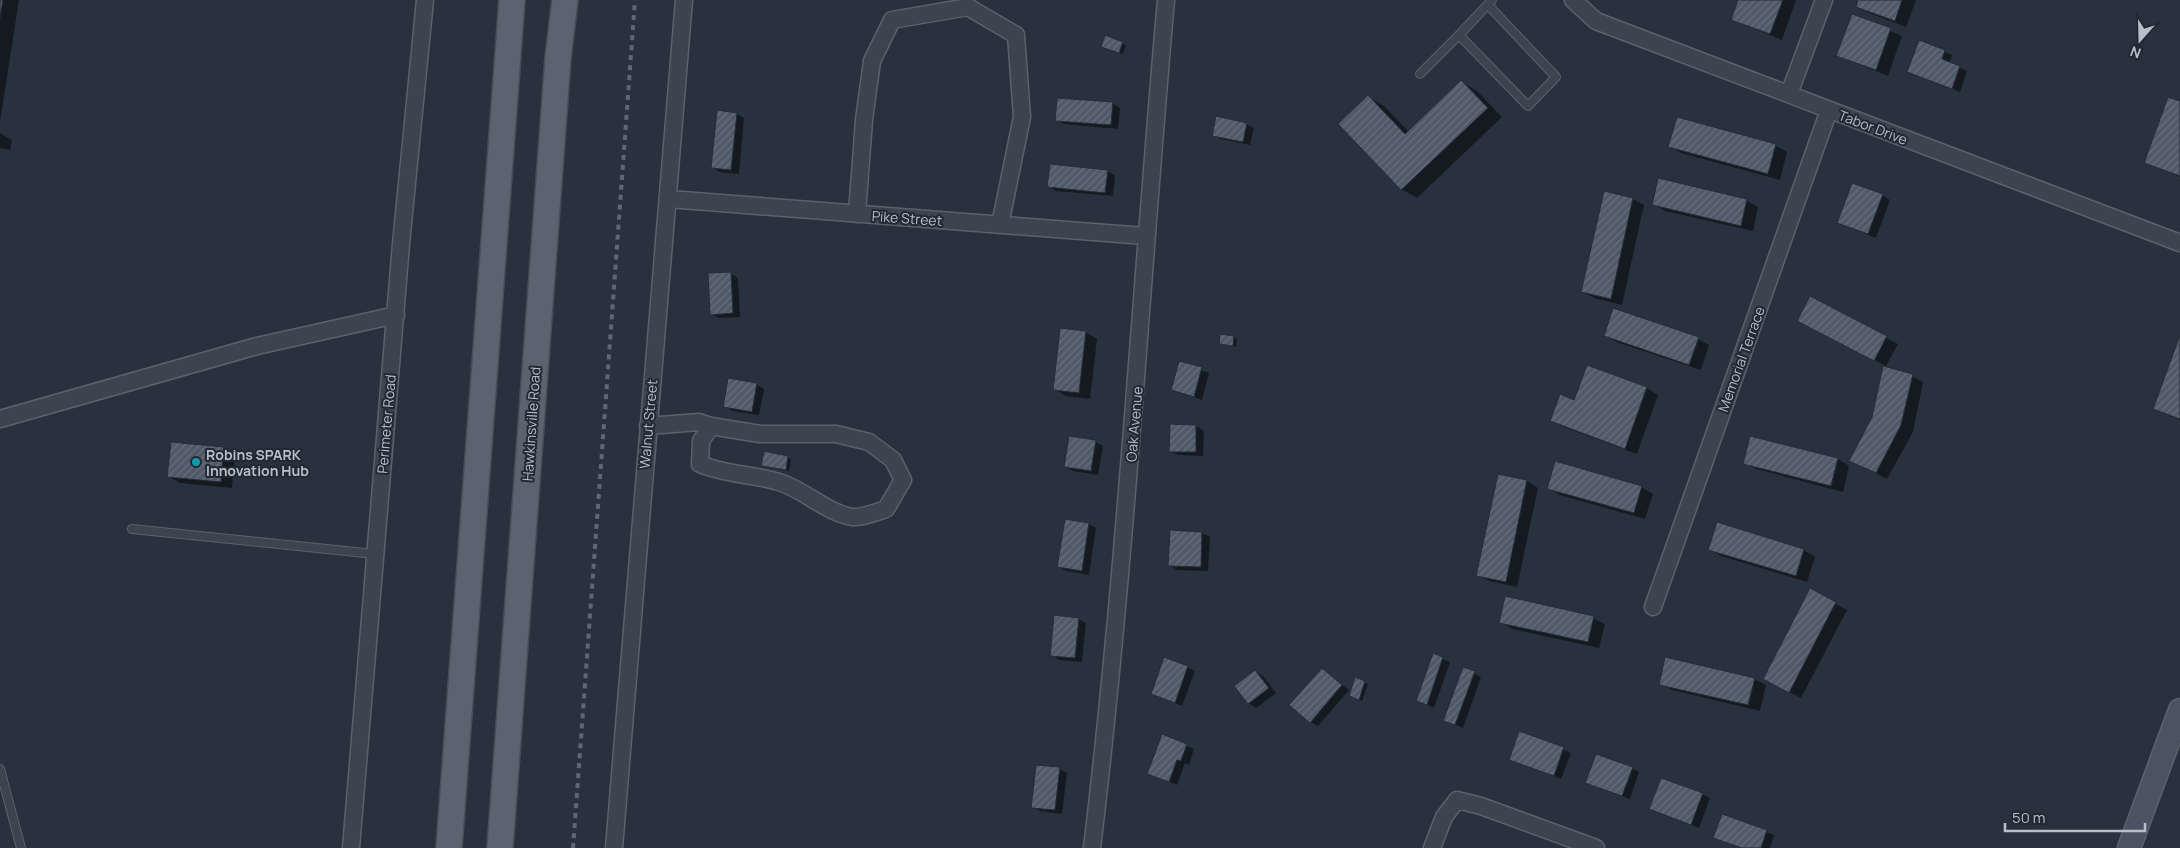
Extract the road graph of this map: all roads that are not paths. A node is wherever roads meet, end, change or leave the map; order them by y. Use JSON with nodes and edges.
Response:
{"nodes":[{"id":1,"x":425,"y":0,"type":"edge"},
{"id":2,"x":512,"y":0,"type":"edge"},
{"id":3,"x":565,"y":0,"type":"edge"},
{"id":4,"x":684,"y":0,"type":"edge"},
{"id":5,"x":1166,"y":0,"type":"edge"},
{"id":6,"x":1573,"y":0,"type":"edge"},
{"id":7,"x":1824,"y":0,"type":"edge"},
{"id":8,"x":1490,"y":3,"type":"edge"},
{"id":9,"x":1459,"y":35,"type":"junction"},
{"id":10,"x":1420,"y":74,"type":"dead end"},
{"id":11,"x":1789,"y":94,"type":"junction"},
{"id":12,"x":1829,"y":110,"type":"junction"},
{"id":13,"x":669,"y":199,"type":"junction"},
{"id":14,"x":857,"y":214,"type":"junction"},
{"id":15,"x":1000,"y":225,"type":"junction"},
{"id":16,"x":1146,"y":236,"type":"junction"},
{"id":17,"x":2180,"y":243,"type":"edge"},
{"id":18,"x":396,"y":315,"type":"junction"},
{"id":19,"x":0,"y":418,"type":"edge"},
{"id":20,"x":648,"y":426,"type":"junction"},
{"id":21,"x":711,"y":426,"type":"junction"},
{"id":22,"x":132,"y":529,"type":"dead end"},
{"id":23,"x":375,"y":554,"type":"junction"},
{"id":24,"x":1653,"y":607,"type":"dead end"},
{"id":25,"x":2180,"y":710,"type":"edge"},
{"id":26,"x":0,"y":769,"type":"edge"},
{"id":27,"x":21,"y":848,"type":"edge"},
{"id":28,"x":351,"y":848,"type":"edge"},
{"id":29,"x":449,"y":848,"type":"edge"},
{"id":30,"x":500,"y":848,"type":"edge"},
{"id":31,"x":614,"y":848,"type":"edge"},
{"id":32,"x":1092,"y":848,"type":"edge"},
{"id":33,"x":1432,"y":848,"type":"edge"},
{"id":34,"x":1596,"y":848,"type":"edge"},
{"id":35,"x":2129,"y":848,"type":"edge"}],
"edges":[{"from":1,"to":18,"type":"street","name":"Perimeter Road"},
{"from":2,"to":29,"type":"main road"},
{"from":3,"to":30,"type":"main road","name":"Hawkinsville Road"},
{"from":4,"to":13,"type":"street","name":"Walnut Street"},
{"from":5,"to":16,"type":"street","name":"Oak Avenue"},
{"from":6,"to":11,"type":"street","name":"Tabor Drive"},
{"from":7,"to":11,"type":"street"},
{"from":8,"to":9,"type":"lane"},
{"from":8,"to":9,"type":"lane"},
{"from":9,"to":10,"type":"lane"},
{"from":11,"to":12,"type":"street","name":"Tabor Drive"},
{"from":12,"to":17,"type":"street","name":"Tabor Drive"},
{"from":12,"to":24,"type":"street","name":"Memorial Terrace"},
{"from":13,"to":14,"type":"street","name":"Pike Street"},
{"from":13,"to":20,"type":"street","name":"Walnut Street"},
{"from":14,"to":15,"type":"street","name":"Pike Street"},
{"from":14,"to":15,"type":"street"},
{"from":15,"to":16,"type":"street","name":"Pike Street"},
{"from":16,"to":32,"type":"street","name":"Oak Avenue"},
{"from":18,"to":19,"type":"street"},
{"from":18,"to":23,"type":"street","name":"Perimeter Road"},
{"from":20,"to":21,"type":"street"},
{"from":20,"to":31,"type":"street","name":"Walnut Street"},
{"from":21,"to":21,"type":"street"},
{"from":22,"to":23,"type":"lane"},
{"from":23,"to":28,"type":"street","name":"Perimeter Road"},
{"from":25,"to":35,"type":"main road"},
{"from":26,"to":27,"type":"lane"},
{"from":33,"to":34,"type":"street"}]}
